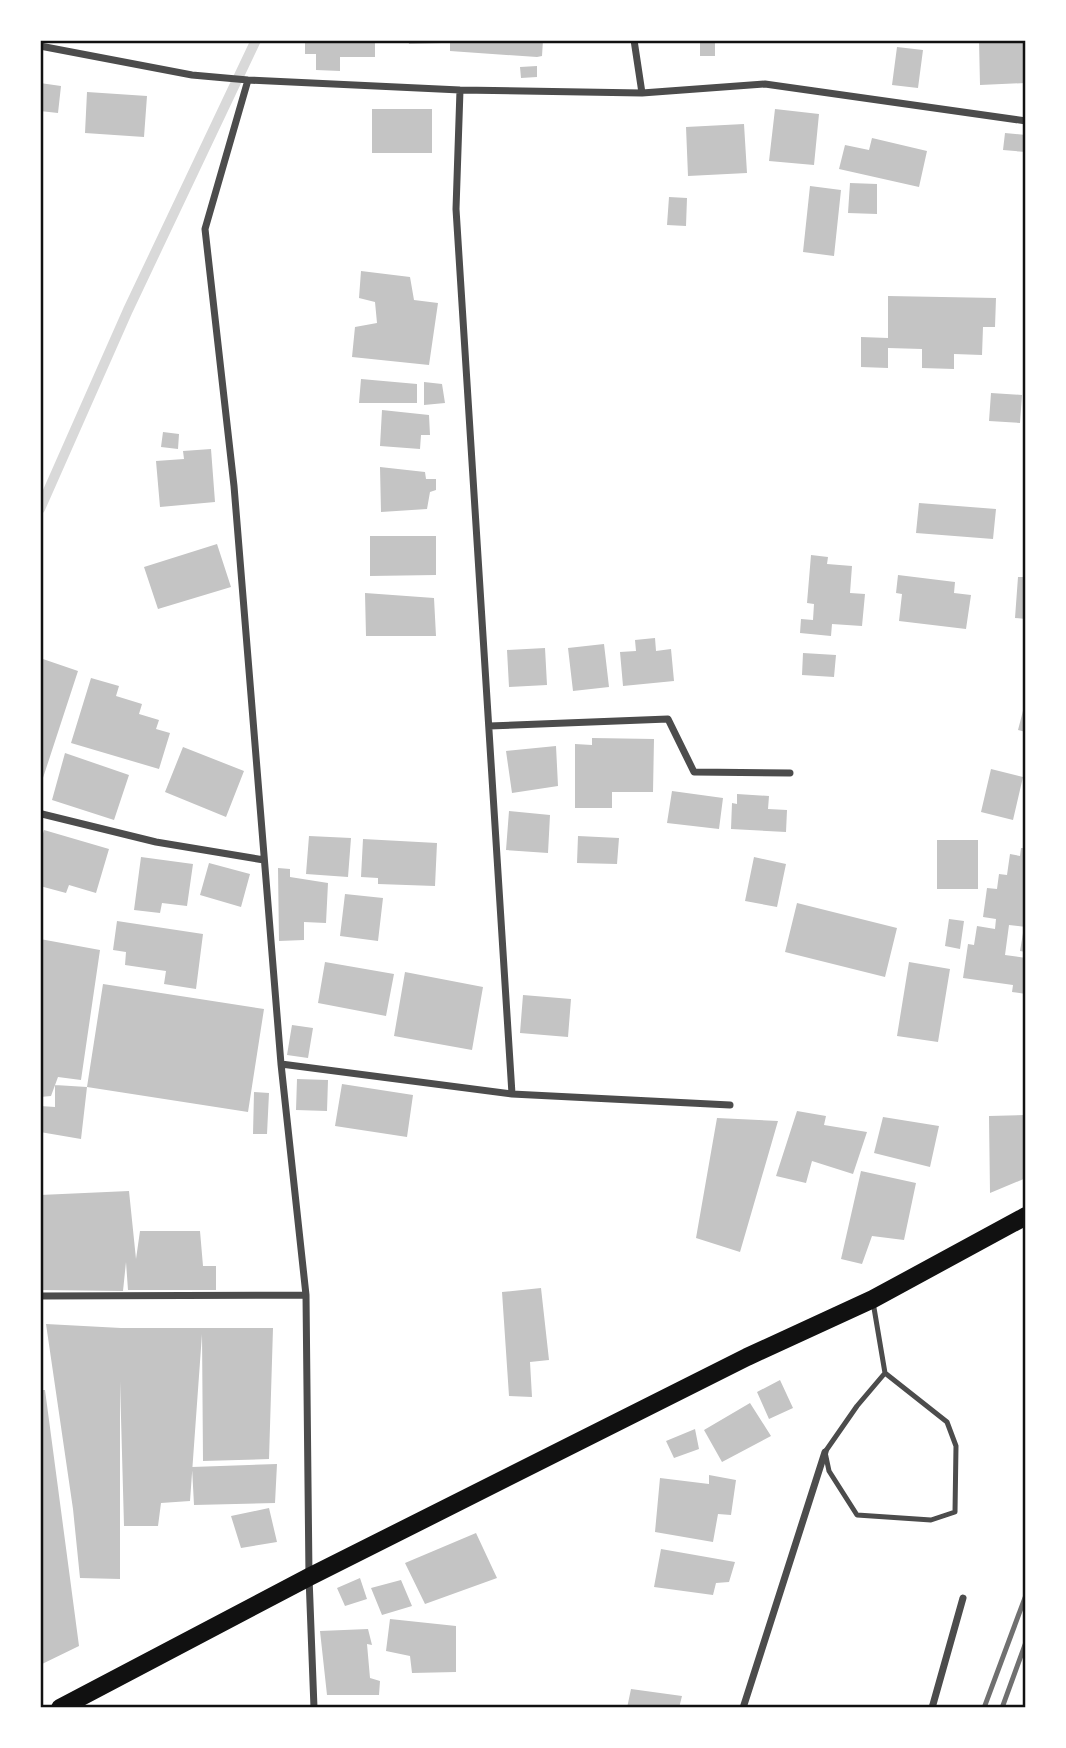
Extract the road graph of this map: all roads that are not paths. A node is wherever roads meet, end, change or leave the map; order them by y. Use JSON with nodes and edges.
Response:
{"nodes":[{"id":1,"x":634,"y":40,"type":"edge"},
{"id":2,"x":40,"y":46,"type":"edge"},
{"id":3,"x":248,"y":80,"type":"junction"},
{"id":4,"x":460,"y":90,"type":"junction"},
{"id":5,"x":642,"y":93,"type":"junction"},
{"id":6,"x":1026,"y":121,"type":"edge"},
{"id":7,"x":489,"y":726,"type":"junction"},
{"id":8,"x":790,"y":774,"type":"dead end"},
{"id":9,"x":42,"y":814,"type":"dead end"},
{"id":10,"x":264,"y":860,"type":"junction"},
{"id":11,"x":281,"y":1064,"type":"junction"},
{"id":12,"x":512,"y":1094,"type":"junction"},
{"id":13,"x":730,"y":1105,"type":"dead end"},
{"id":14,"x":1026,"y":1216,"type":"edge"},
{"id":15,"x":306,"y":1295,"type":"junction"},
{"id":16,"x":40,"y":1296,"type":"edge"},
{"id":17,"x":873,"y":1299,"type":"junction"},
{"id":18,"x":884,"y":1373,"type":"junction"},
{"id":19,"x":825,"y":1452,"type":"junction"},
{"id":20,"x":309,"y":1577,"type":"junction"},
{"id":21,"x":963,"y":1598,"type":"dead end"},
{"id":22,"x":60,"y":1708,"type":"edge"},
{"id":23,"x":314,"y":1708,"type":"edge"},
{"id":24,"x":743,"y":1708,"type":"edge"},
{"id":25,"x":932,"y":1708,"type":"edge"}],
"edges":[{"from":1,"to":5,"type":"street"},
{"from":2,"to":3,"type":"street"},
{"from":3,"to":4,"type":"street"},
{"from":3,"to":10,"type":"street"},
{"from":4,"to":5,"type":"street"},
{"from":4,"to":7,"type":"street"},
{"from":5,"to":6,"type":"street"},
{"from":7,"to":8,"type":"street"},
{"from":7,"to":12,"type":"street"},
{"from":9,"to":10,"type":"street"},
{"from":10,"to":11,"type":"street"},
{"from":11,"to":12,"type":"street"},
{"from":11,"to":15,"type":"street"},
{"from":12,"to":13,"type":"street"},
{"from":14,"to":17,"type":"main road"},
{"from":15,"to":16,"type":"street"},
{"from":15,"to":20,"type":"street"},
{"from":17,"to":18,"type":"lane"},
{"from":17,"to":20,"type":"main road"},
{"from":18,"to":19,"type":"lane"},
{"from":18,"to":19,"type":"lane"},
{"from":19,"to":24,"type":"street"},
{"from":20,"to":22,"type":"main road"},
{"from":20,"to":23,"type":"street"},
{"from":21,"to":25,"type":"street"}]}
